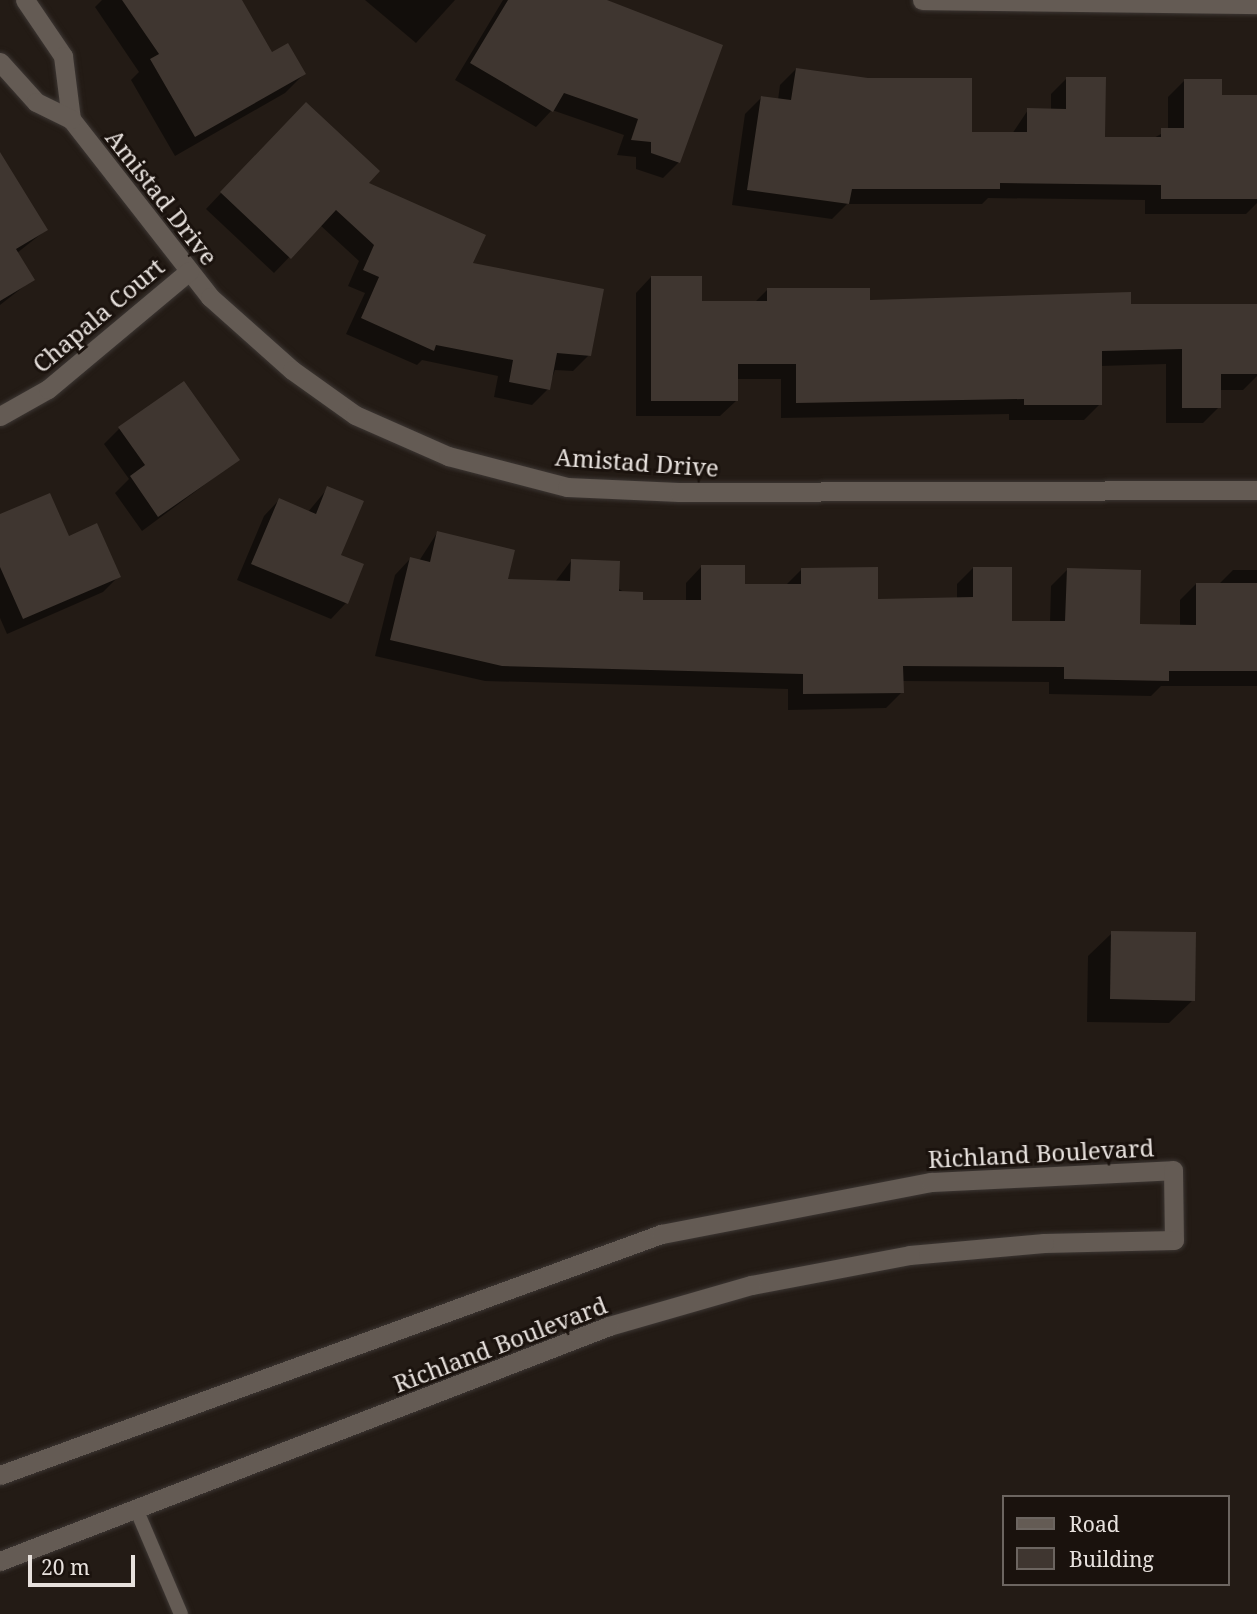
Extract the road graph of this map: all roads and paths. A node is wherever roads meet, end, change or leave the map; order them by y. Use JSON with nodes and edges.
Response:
{"nodes":[{"id":1,"x":25,"y":0,"type":"edge"},
{"id":2,"x":922,"y":0,"type":"edge"},
{"id":3,"x":1257,"y":5,"type":"edge"},
{"id":4,"x":0,"y":62,"type":"edge"},
{"id":5,"x":71,"y":119,"type":"junction"},
{"id":6,"x":189,"y":271,"type":"junction"},
{"id":7,"x":0,"y":416,"type":"edge"},
{"id":8,"x":1257,"y":490,"type":"edge"},
{"id":9,"x":0,"y":1475,"type":"edge"},
{"id":10,"x":137,"y":1511,"type":"junction"},
{"id":11,"x":0,"y":1561,"type":"edge"},
{"id":12,"x":181,"y":1614,"type":"edge"}],
"edges":[{"from":1,"to":5,"type":"street","name":"Amistad Drive"},
{"from":2,"to":3,"type":"street"},
{"from":4,"to":5,"type":"street","name":"Amistad Drive"},
{"from":5,"to":6,"type":"street","name":"Amistad Drive"},
{"from":6,"to":7,"type":"street","name":"Chapala Court"},
{"from":6,"to":8,"type":"street","name":"Amistad Drive"},
{"from":9,"to":10,"type":"street","name":"Richland Boulevard"},
{"from":10,"to":11,"type":"street","name":"Richland Boulevard"},
{"from":10,"to":12,"type":"lane"}]}
